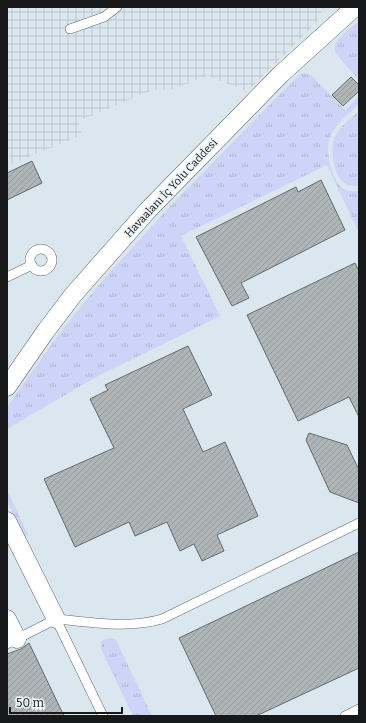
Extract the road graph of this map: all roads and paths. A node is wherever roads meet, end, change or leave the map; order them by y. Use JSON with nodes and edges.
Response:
{"nodes":[{"id":1,"x":117,"y":7,"type":"edge"},
{"id":2,"x":355,"y":7,"type":"edge"},
{"id":3,"x":70,"y":28,"type":"dead end"},
{"id":4,"x":32,"y":265,"type":"dead end"},
{"id":5,"x":7,"y":277,"type":"edge"},
{"id":6,"x":7,"y":386,"type":"edge"},
{"id":7,"x":7,"y":521,"type":"edge"},
{"id":8,"x":359,"y":523,"type":"edge"},
{"id":9,"x":7,"y":619,"type":"edge"},
{"id":10,"x":56,"y":619,"type":"junction"},
{"id":11,"x":12,"y":641,"type":"edge"},
{"id":12,"x":359,"y":709,"type":"edge"},
{"id":13,"x":103,"y":716,"type":"edge"},
{"id":14,"x":345,"y":716,"type":"edge"}],
"edges":[{"from":1,"to":3,"type":"lane"},
{"from":2,"to":6,"type":"street","name":"Havaalanı İç Yolu Caddesi"},
{"from":4,"to":5,"type":"lane"},
{"from":7,"to":10,"type":"street"},
{"from":8,"to":10,"type":"lane"},
{"from":9,"to":11,"type":"street"},
{"from":10,"to":11,"type":"lane"},
{"from":10,"to":13,"type":"lane"},
{"from":12,"to":14,"type":"lane"}]}
